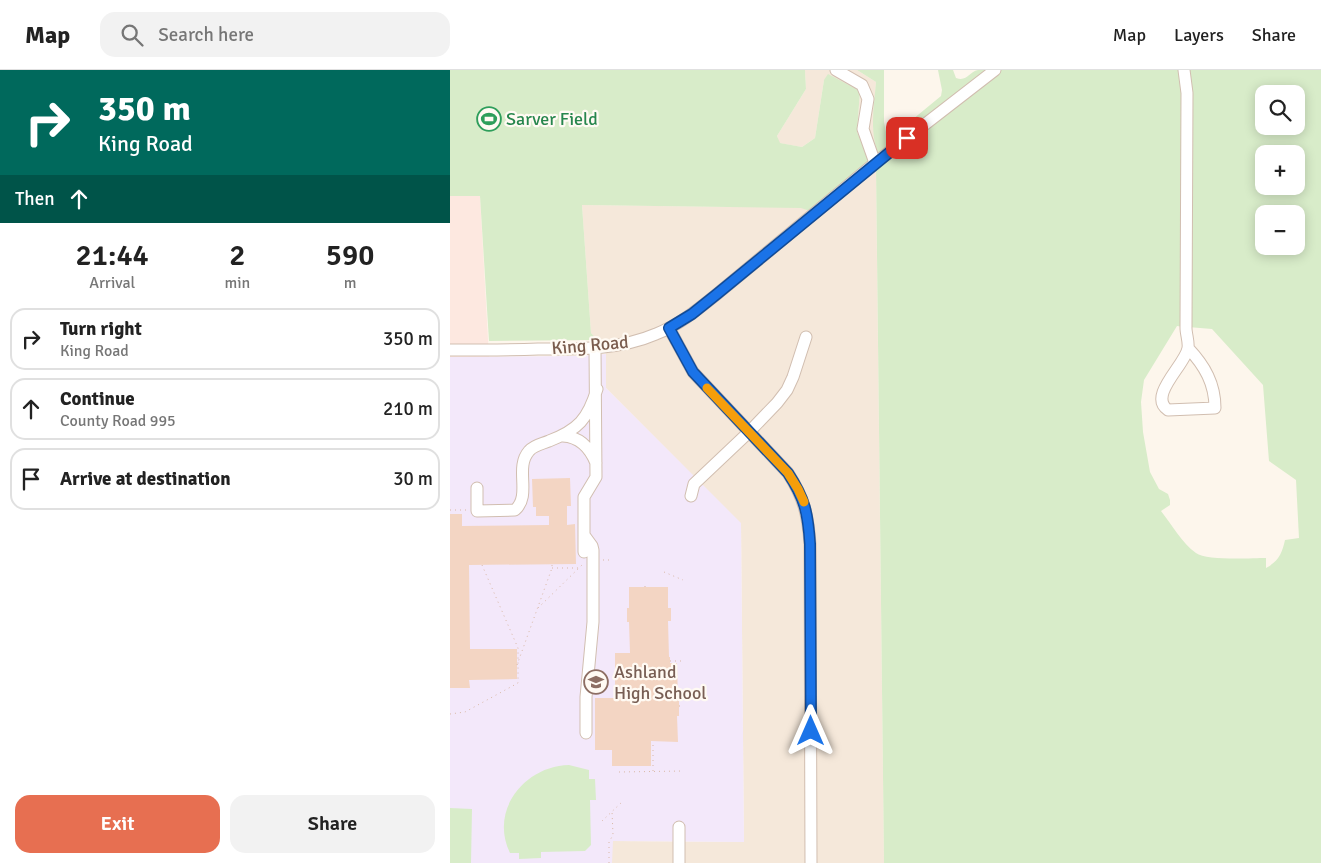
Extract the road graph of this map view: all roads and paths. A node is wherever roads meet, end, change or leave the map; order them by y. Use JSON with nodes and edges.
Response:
{"nodes":[{"id":1,"x":836,"y":70,"type":"edge"},
{"id":2,"x":995,"y":70,"type":"edge"},
{"id":3,"x":1184,"y":70,"type":"edge"},
{"id":4,"x":876,"y":162,"type":"junction"},
{"id":5,"x":669,"y":328,"type":"junction"},
{"id":6,"x":806,"y":337,"type":"dead end"},
{"id":7,"x":595,"y":348,"type":"junction"},
{"id":8,"x":1188,"y":348,"type":"junction"},
{"id":9,"x":450,"y":350,"type":"edge"},
{"id":10,"x":597,"y":389,"type":"junction"},
{"id":11,"x":748,"y":432,"type":"junction"},
{"id":12,"x":563,"y":436,"type":"junction"},
{"id":13,"x":596,"y":465,"type":"junction"},
{"id":14,"x":477,"y":488,"type":"dead end"},
{"id":15,"x":691,"y":496,"type":"dead end"},
{"id":16,"x":450,"y":510,"type":"edge"},
{"id":17,"x":472,"y":510,"type":"dead end"},
{"id":18,"x":584,"y":536,"type":"junction"},
{"id":19,"x":584,"y":558,"type":"joint"},
{"id":20,"x":599,"y":560,"type":"dead end"},
{"id":21,"x":612,"y":560,"type":"dead end"},
{"id":22,"x":552,"y":564,"type":"dead end"},
{"id":23,"x":482,"y":565,"type":"dead end"},
{"id":24,"x":552,"y":568,"type":"junction"},
{"id":25,"x":579,"y":568,"type":"junction"},
{"id":26,"x":664,"y":572,"type":"dead end"},
{"id":27,"x":683,"y":580,"type":"dead end"},
{"id":28,"x":645,"y":584,"type":"dead end"},
{"id":29,"x":645,"y":587,"type":"dead end"},
{"id":30,"x":538,"y":608,"type":"junction"},
{"id":31,"x":518,"y":648,"type":"junction"},
{"id":32,"x":524,"y":648,"type":"junction"},
{"id":33,"x":670,"y":661,"type":"dead end"},
{"id":34,"x":684,"y":661,"type":"dead end"},
{"id":35,"x":517,"y":665,"type":"junction"},
{"id":36,"x":679,"y":706,"type":"dead end"},
{"id":37,"x":684,"y":706,"type":"dead end"},
{"id":38,"x":450,"y":714,"type":"edge"},
{"id":39,"x":586,"y":733,"type":"dead end"},
{"id":40,"x":653,"y":741,"type":"dead end"},
{"id":41,"x":624,"y":766,"type":"dead end"},
{"id":42,"x":638,"y":766,"type":"dead end"},
{"id":43,"x":638,"y":771,"type":"junction"},
{"id":44,"x":653,"y":771,"type":"junction"},
{"id":45,"x":684,"y":771,"type":"dead end"},
{"id":46,"x":619,"y":772,"type":"dead end"},
{"id":47,"x":624,"y":772,"type":"junction"},
{"id":48,"x":622,"y":802,"type":"dead end"},
{"id":49,"x":612,"y":811,"type":"junction"},
{"id":50,"x":602,"y":821,"type":"dead end"},
{"id":51,"x":679,"y":828,"type":"dead end"},
{"id":52,"x":610,"y":863,"type":"edge"},
{"id":53,"x":679,"y":863,"type":"edge"},
{"id":54,"x":811,"y":863,"type":"edge"}],
"edges":[{"from":1,"to":4,"type":"street"},
{"from":2,"to":4,"type":"street","name":"King Road"},
{"from":3,"to":8,"type":"street"},
{"from":4,"to":5,"type":"street","name":"King Road"},
{"from":5,"to":7,"type":"street","name":"King Road"},
{"from":5,"to":11,"type":"street"},
{"from":6,"to":11,"type":"street"},
{"from":7,"to":9,"type":"street","name":"King Road"},
{"from":7,"to":10,"type":"street"},
{"from":8,"to":8,"type":"street"},
{"from":10,"to":12,"type":"street"},
{"from":10,"to":13,"type":"street"},
{"from":11,"to":15,"type":"street"},
{"from":11,"to":54,"type":"street"},
{"from":12,"to":13,"type":"street"},
{"from":12,"to":14,"type":"street"},
{"from":13,"to":18,"type":"street"},
{"from":16,"to":17,"type":"path"},
{"from":18,"to":19,"type":"street"},
{"from":18,"to":39,"type":"street"},
{"from":19,"to":25,"type":"path"},
{"from":20,"to":21,"type":"path"},
{"from":22,"to":24,"type":"path"},
{"from":23,"to":31,"type":"path"},
{"from":24,"to":25,"type":"path"},
{"from":24,"to":30,"type":"path"},
{"from":25,"to":30,"type":"path"},
{"from":26,"to":27,"type":"path"},
{"from":28,"to":29,"type":"path"},
{"from":30,"to":32,"type":"path"},
{"from":31,"to":32,"type":"path"},
{"from":31,"to":35,"type":"path"},
{"from":32,"to":35,"type":"path"},
{"from":33,"to":34,"type":"path"},
{"from":35,"to":38,"type":"path"},
{"from":36,"to":37,"type":"path"},
{"from":40,"to":44,"type":"path"},
{"from":41,"to":47,"type":"path"},
{"from":42,"to":43,"type":"path"},
{"from":43,"to":44,"type":"path"},
{"from":43,"to":47,"type":"path"},
{"from":44,"to":45,"type":"path"},
{"from":46,"to":47,"type":"path"},
{"from":48,"to":49,"type":"path"},
{"from":49,"to":50,"type":"path"},
{"from":49,"to":52,"type":"path"},
{"from":51,"to":53,"type":"street"}]}
